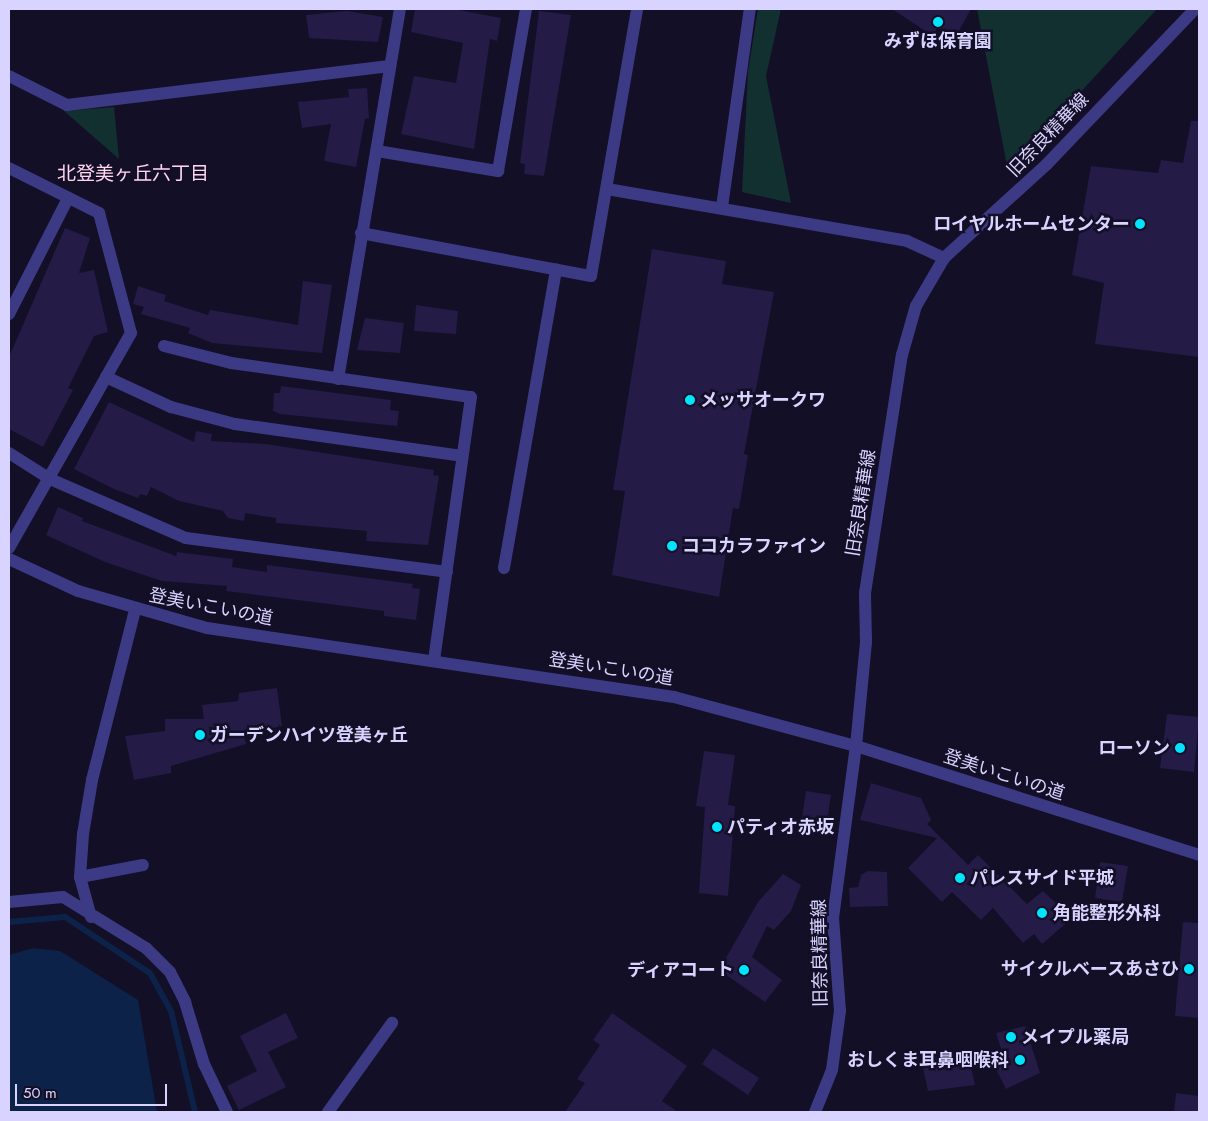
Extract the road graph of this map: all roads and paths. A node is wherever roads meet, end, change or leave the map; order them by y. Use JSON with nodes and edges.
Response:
{"nodes":[{"id":1,"x":400,"y":9,"type":"edge"},
{"id":2,"x":526,"y":9,"type":"edge"},
{"id":3,"x":638,"y":9,"type":"edge"},
{"id":4,"x":750,"y":9,"type":"edge"},
{"id":5,"x":1195,"y":9,"type":"edge"},
{"id":6,"x":390,"y":66,"type":"junction"},
{"id":7,"x":9,"y":76,"type":"edge"},
{"id":8,"x":376,"y":151,"type":"junction"},
{"id":9,"x":9,"y":168,"type":"edge"},
{"id":10,"x":607,"y":189,"type":"junction"},
{"id":11,"x":68,"y":198,"type":"junction"},
{"id":12,"x":722,"y":207,"type":"junction"},
{"id":13,"x":361,"y":233,"type":"junction"},
{"id":14,"x":944,"y":258,"type":"junction"},
{"id":15,"x":556,"y":269,"type":"junction"},
{"id":16,"x":9,"y":314,"type":"edge"},
{"id":17,"x":164,"y":346,"type":"dead end"},
{"id":18,"x":106,"y":377,"type":"junction"},
{"id":19,"x":338,"y":379,"type":"junction"},
{"id":20,"x":9,"y":453,"type":"edge"},
{"id":21,"x":462,"y":456,"type":"junction"},
{"id":22,"x":50,"y":479,"type":"junction"},
{"id":23,"x":9,"y":548,"type":"edge"},
{"id":24,"x":9,"y":559,"type":"edge"},
{"id":25,"x":504,"y":568,"type":"dead end"},
{"id":26,"x":447,"y":572,"type":"junction"},
{"id":27,"x":135,"y":610,"type":"junction"},
{"id":28,"x":434,"y":660,"type":"junction"},
{"id":29,"x":856,"y":746,"type":"junction"},
{"id":30,"x":1199,"y":856,"type":"edge"},
{"id":31,"x":143,"y":865,"type":"dead end"},
{"id":32,"x":80,"y":877,"type":"junction"},
{"id":33,"x":9,"y":902,"type":"edge"},
{"id":34,"x":91,"y":917,"type":"junction"},
{"id":35,"x":392,"y":1023,"type":"dead end"},
{"id":36,"x":227,"y":1112,"type":"edge"},
{"id":37,"x":328,"y":1112,"type":"edge"},
{"id":38,"x":815,"y":1112,"type":"edge"}],
"edges":[{"from":1,"to":6,"type":"street"},
{"from":2,"to":8,"type":"street"},
{"from":3,"to":10,"type":"street"},
{"from":4,"to":12,"type":"street"},
{"from":5,"to":14,"type":"street","name":"旧奈良精華線"},
{"from":6,"to":7,"type":"street"},
{"from":6,"to":8,"type":"street"},
{"from":8,"to":13,"type":"street"},
{"from":9,"to":11,"type":"street"},
{"from":10,"to":12,"type":"street"},
{"from":10,"to":15,"type":"street"},
{"from":11,"to":16,"type":"street"},
{"from":11,"to":18,"type":"street"},
{"from":12,"to":14,"type":"street"},
{"from":13,"to":15,"type":"street"},
{"from":13,"to":19,"type":"street"},
{"from":14,"to":29,"type":"street","name":"旧奈良精華線"},
{"from":15,"to":25,"type":"street"},
{"from":17,"to":19,"type":"street"},
{"from":18,"to":21,"type":"street"},
{"from":18,"to":22,"type":"street"},
{"from":19,"to":21,"type":"street"},
{"from":20,"to":22,"type":"street"},
{"from":21,"to":26,"type":"street"},
{"from":22,"to":23,"type":"street"},
{"from":22,"to":26,"type":"street"},
{"from":24,"to":27,"type":"street","name":"登美いこいの道"},
{"from":26,"to":28,"type":"street"},
{"from":27,"to":28,"type":"street","name":"登美いこいの道"},
{"from":27,"to":32,"type":"street"},
{"from":28,"to":29,"type":"street","name":"登美いこいの道"},
{"from":29,"to":30,"type":"street","name":"登美いこいの道"},
{"from":29,"to":38,"type":"street","name":"旧奈良精華線"},
{"from":31,"to":32,"type":"street"},
{"from":32,"to":34,"type":"street"},
{"from":33,"to":34,"type":"street"},
{"from":34,"to":36,"type":"street"},
{"from":35,"to":37,"type":"street"}]}
